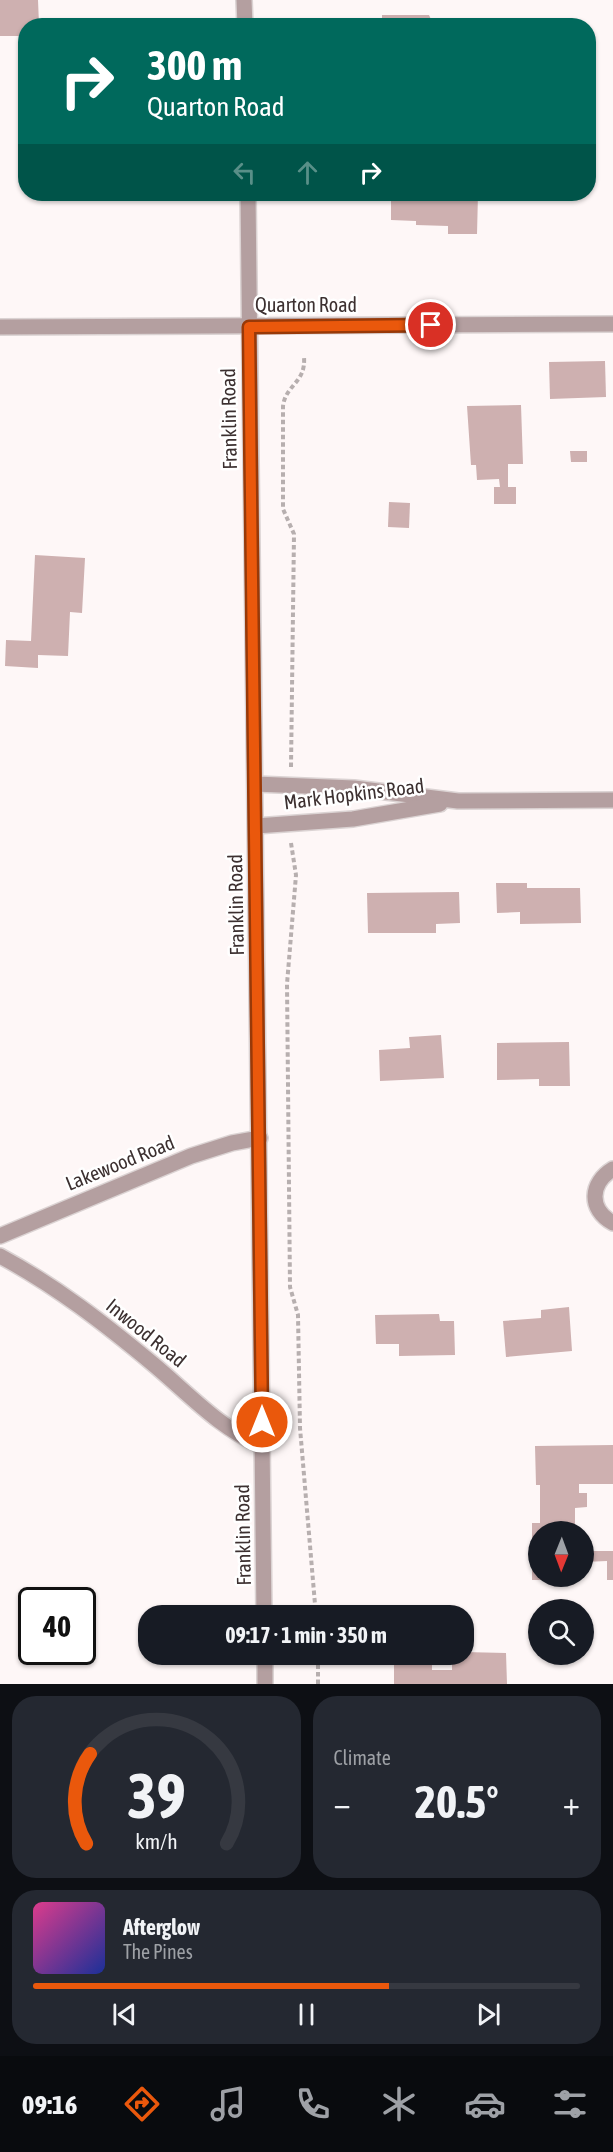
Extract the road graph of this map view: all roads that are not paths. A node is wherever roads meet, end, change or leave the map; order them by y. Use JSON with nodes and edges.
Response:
{"nodes":[{"id":1,"x":244,"y":0,"type":"edge"},
{"id":2,"x":245,"y":18,"type":"edge"},
{"id":3,"x":248,"y":201,"type":"edge"},
{"id":4,"x":613,"y":324,"type":"edge"},
{"id":5,"x":0,"y":327,"type":"edge"},
{"id":6,"x":249,"y":327,"type":"junction"},
{"id":7,"x":255,"y":784,"type":"junction"},
{"id":8,"x":613,"y":800,"type":"edge"},
{"id":9,"x":458,"y":801,"type":"junction"},
{"id":10,"x":256,"y":826,"type":"junction"},
{"id":11,"x":260,"y":1138,"type":"junction"},
{"id":12,"x":613,"y":1169,"type":"edge"},
{"id":13,"x":613,"y":1223,"type":"edge"},
{"id":14,"x":0,"y":1236,"type":"edge"},
{"id":15,"x":0,"y":1256,"type":"edge"},
{"id":16,"x":262,"y":1446,"type":"junction"},
{"id":17,"x":264,"y":1605,"type":"edge"},
{"id":18,"x":265,"y":1665,"type":"edge"},
{"id":19,"x":265,"y":1684,"type":"edge"}],
"edges":[{"from":1,"to":2,"type":"street"},
{"from":3,"to":6,"type":"street","name":"Franklin Road"},
{"from":4,"to":6,"type":"street","name":"Quarton Road"},
{"from":5,"to":6,"type":"street","name":"Quarton Road"},
{"from":6,"to":7,"type":"street","name":"Franklin Road"},
{"from":7,"to":9,"type":"street","name":"Mark Hopkins Road"},
{"from":7,"to":10,"type":"street","name":"Franklin Road"},
{"from":8,"to":9,"type":"street","name":"Mark Hopkins Road"},
{"from":9,"to":10,"type":"street","name":"Mark Hopkins Road"},
{"from":10,"to":11,"type":"street","name":"Franklin Road"},
{"from":11,"to":14,"type":"street","name":"Lakewood Road"},
{"from":11,"to":16,"type":"street","name":"Franklin Road"},
{"from":12,"to":13,"type":"street"},
{"from":15,"to":16,"type":"street","name":"Inwood Road"},
{"from":16,"to":17,"type":"street","name":"Franklin Road"},
{"from":18,"to":19,"type":"street"}]}
